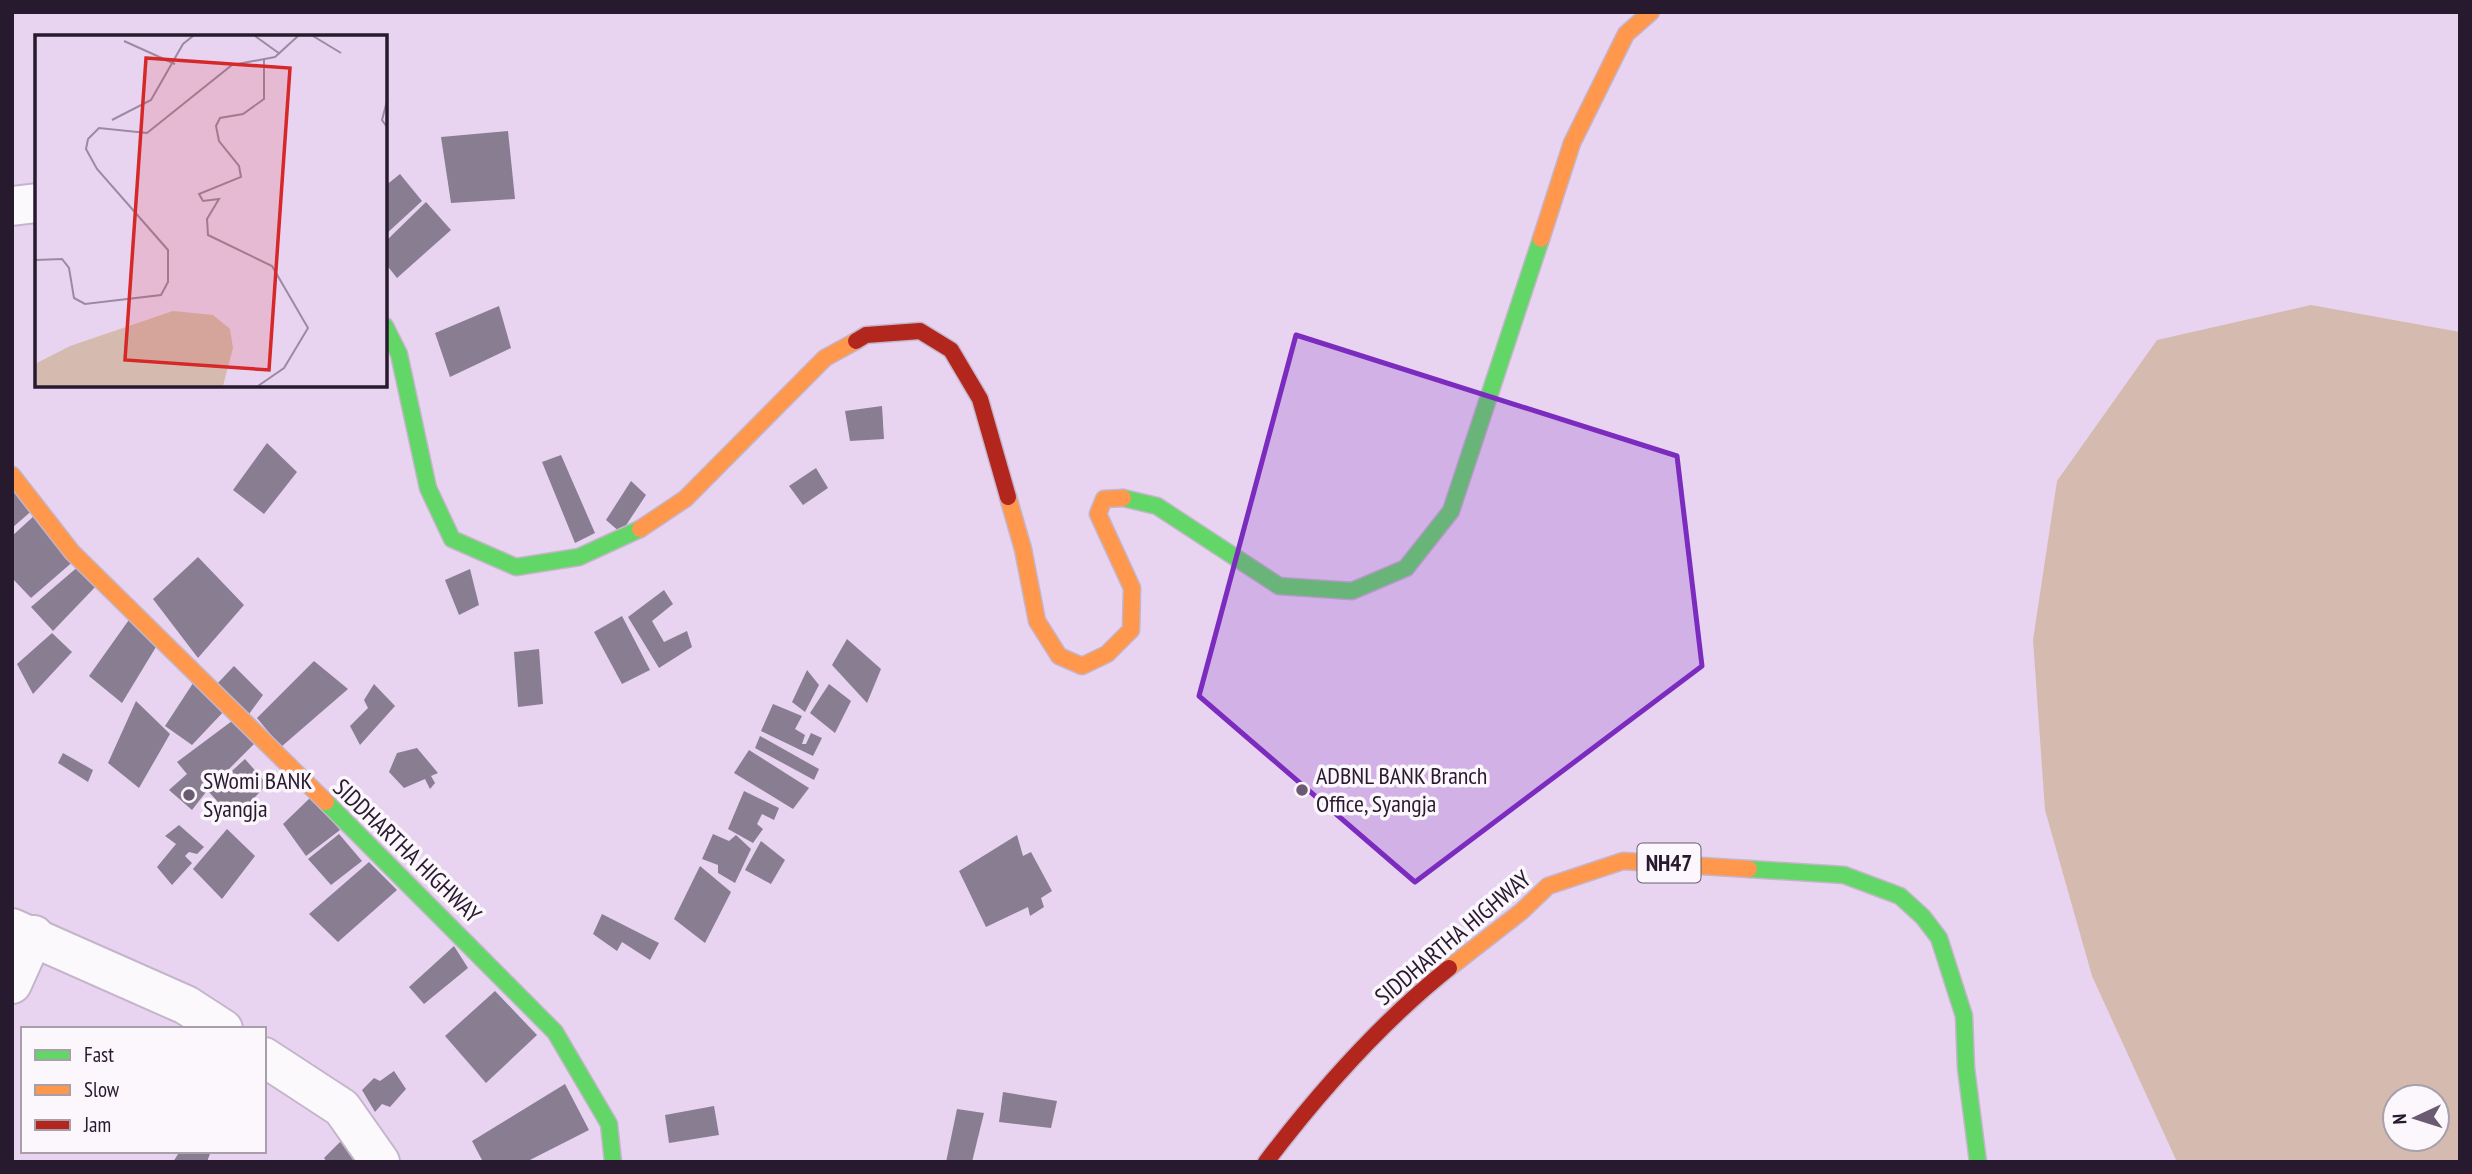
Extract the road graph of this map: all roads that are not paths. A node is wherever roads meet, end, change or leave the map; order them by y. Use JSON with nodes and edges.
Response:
{"nodes":[{"id":1,"x":1651,"y":12,"type":"edge"},
{"id":2,"x":35,"y":203,"type":"edge"},
{"id":3,"x":12,"y":206,"type":"edge"},
{"id":4,"x":387,"y":330,"type":"edge"},
{"id":5,"x":12,"y":475,"type":"edge"},
{"id":6,"x":23,"y":932,"type":"edge"},
{"id":7,"x":12,"y":984,"type":"edge"},
{"id":8,"x":219,"y":1027,"type":"edge"},
{"id":9,"x":266,"y":1058,"type":"edge"},
{"id":10,"x":380,"y":1162,"type":"edge"},
{"id":11,"x":612,"y":1162,"type":"edge"},
{"id":12,"x":1266,"y":1162,"type":"edge"},
{"id":13,"x":1978,"y":1162,"type":"edge"}],
"edges":[{"from":1,"to":4,"type":"main road"},
{"from":2,"to":3,"type":"street"},
{"from":5,"to":11,"type":"main road","name":"SIDDHARTHA HIGHWAY"},
{"from":6,"to":7,"type":"street"},
{"from":6,"to":8,"type":"street"},
{"from":9,"to":10,"type":"street"},
{"from":12,"to":13,"type":"main road","name":"SIDDHARTHA HIGHWAY","number":"NH47"}]}
